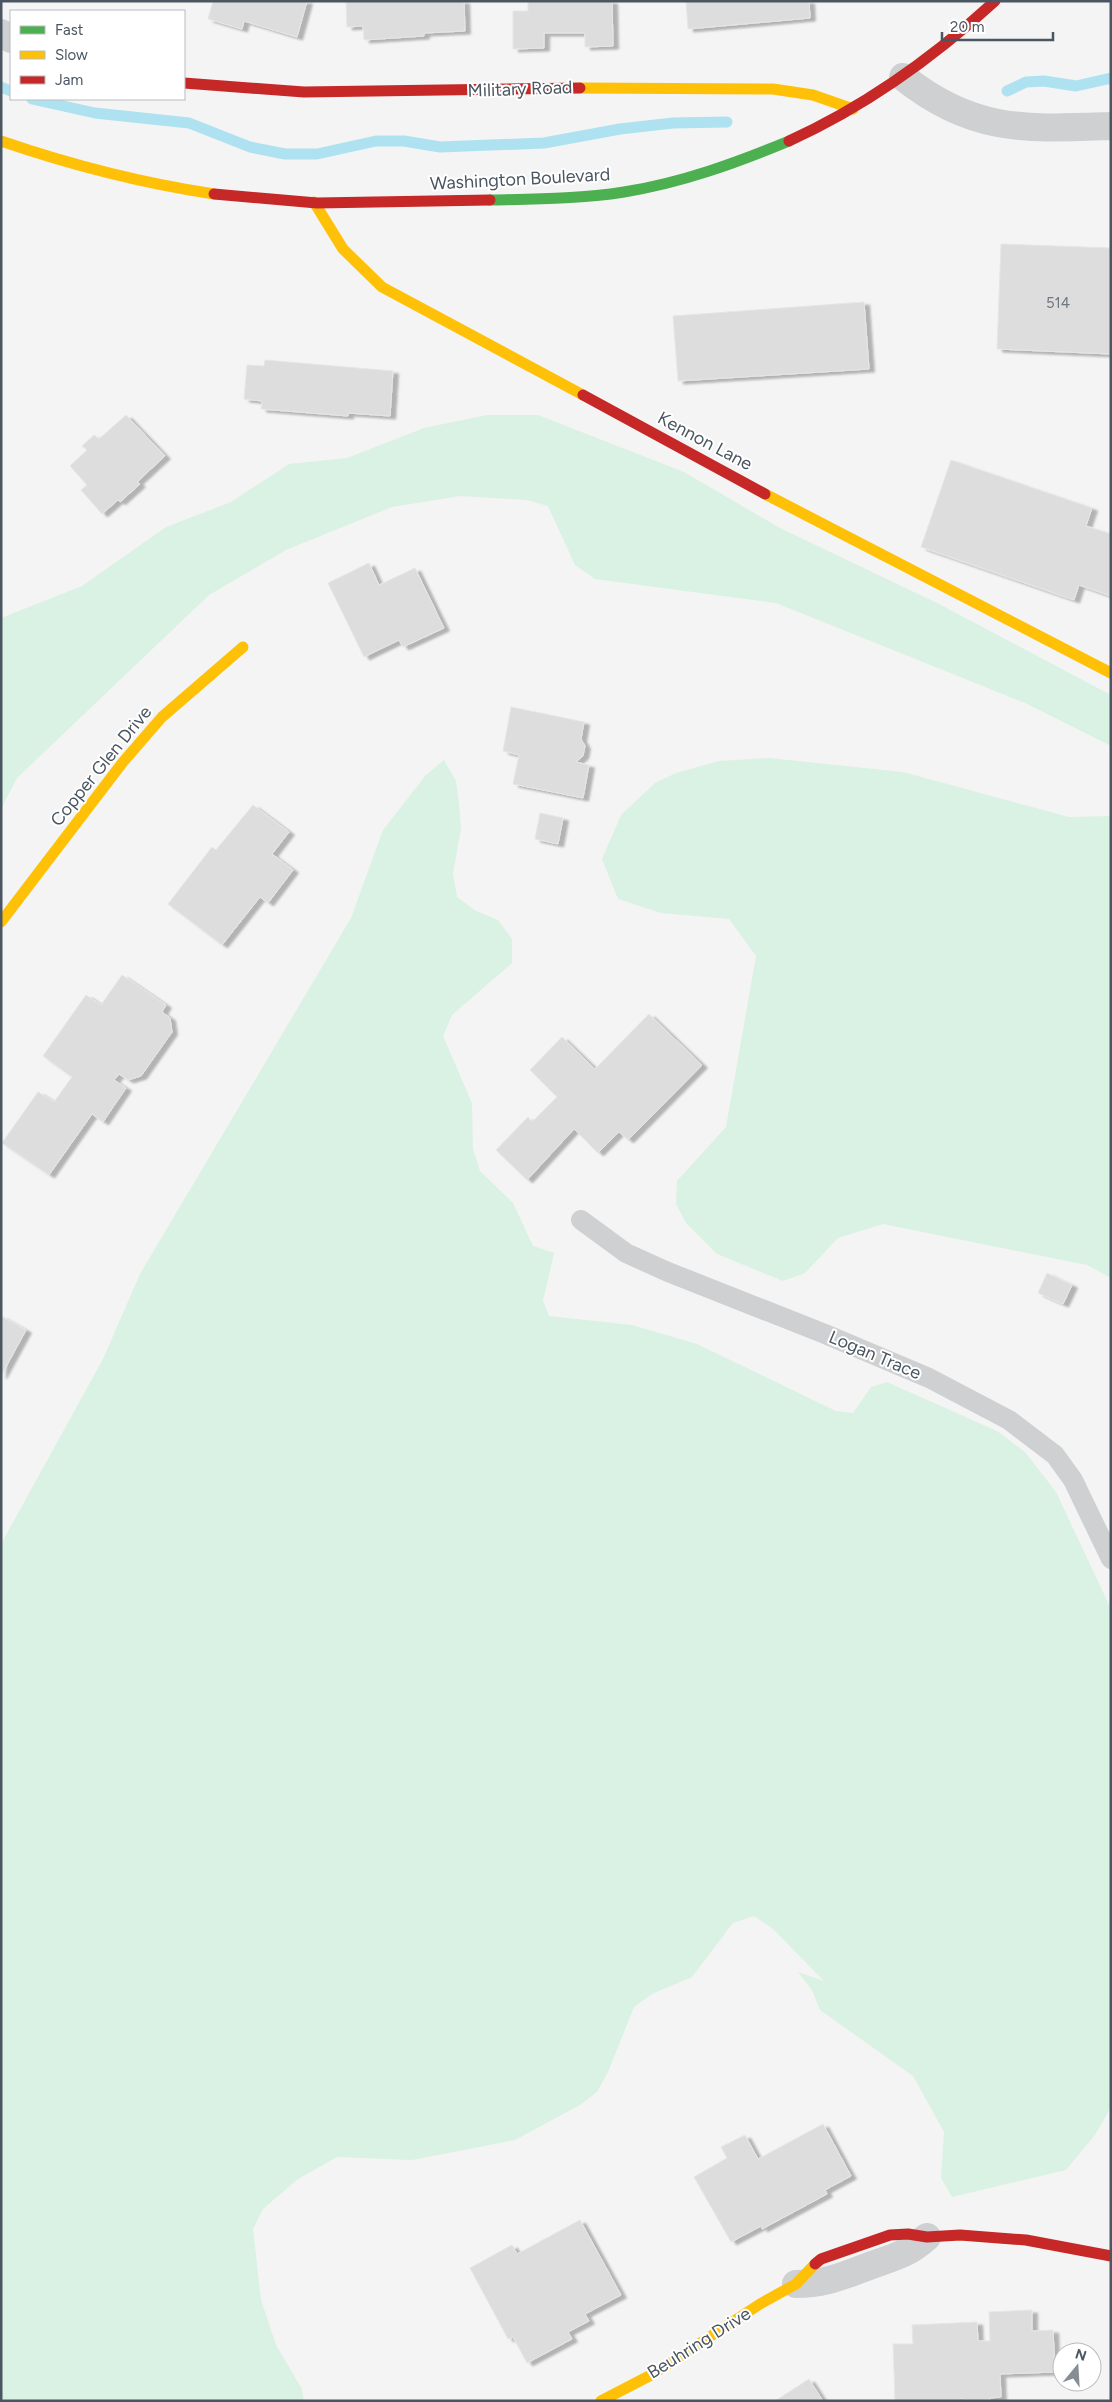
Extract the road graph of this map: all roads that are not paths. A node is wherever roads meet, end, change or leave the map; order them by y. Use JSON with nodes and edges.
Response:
{"nodes":[{"id":1,"x":995,"y":1,"type":"edge"},
{"id":2,"x":903,"y":77,"type":"junction"},
{"id":3,"x":185,"y":83,"type":"edge"},
{"id":4,"x":853,"y":109,"type":"junction"},
{"id":5,"x":1111,"y":126,"type":"edge"},
{"id":6,"x":1,"y":141,"type":"edge"},
{"id":7,"x":314,"y":202,"type":"junction"},
{"id":8,"x":243,"y":646,"type":"dead end"},
{"id":9,"x":1111,"y":673,"type":"edge"},
{"id":10,"x":1,"y":922,"type":"edge"},
{"id":11,"x":581,"y":1220,"type":"dead end"},
{"id":12,"x":1111,"y":1559,"type":"edge"},
{"id":13,"x":927,"y":2237,"type":"joint"},
{"id":14,"x":1111,"y":2256,"type":"edge"},
{"id":15,"x":796,"y":2284,"type":"joint"},
{"id":16,"x":601,"y":2401,"type":"edge"}],
"edges":[{"from":1,"to":2,"type":"street","name":"Washington Boulevard"},
{"from":2,"to":4,"type":"street","name":"Washington Boulevard"},
{"from":2,"to":5,"type":"street"},
{"from":3,"to":4,"type":"street","name":"Military Road"},
{"from":4,"to":7,"type":"street","name":"Washington Boulevard"},
{"from":6,"to":7,"type":"street","name":"Washington Boulevard"},
{"from":7,"to":9,"type":"street","name":"Kennon Lane"},
{"from":8,"to":10,"type":"street","name":"Copper Glen Drive"},
{"from":11,"to":12,"type":"lane","name":"Logan Trace"},
{"from":13,"to":14,"type":"street","name":"Beuhring Drive"},
{"from":13,"to":15,"type":"street","name":"Beuhring Drive"},
{"from":15,"to":16,"type":"street","name":"Beuhring Drive"}]}
